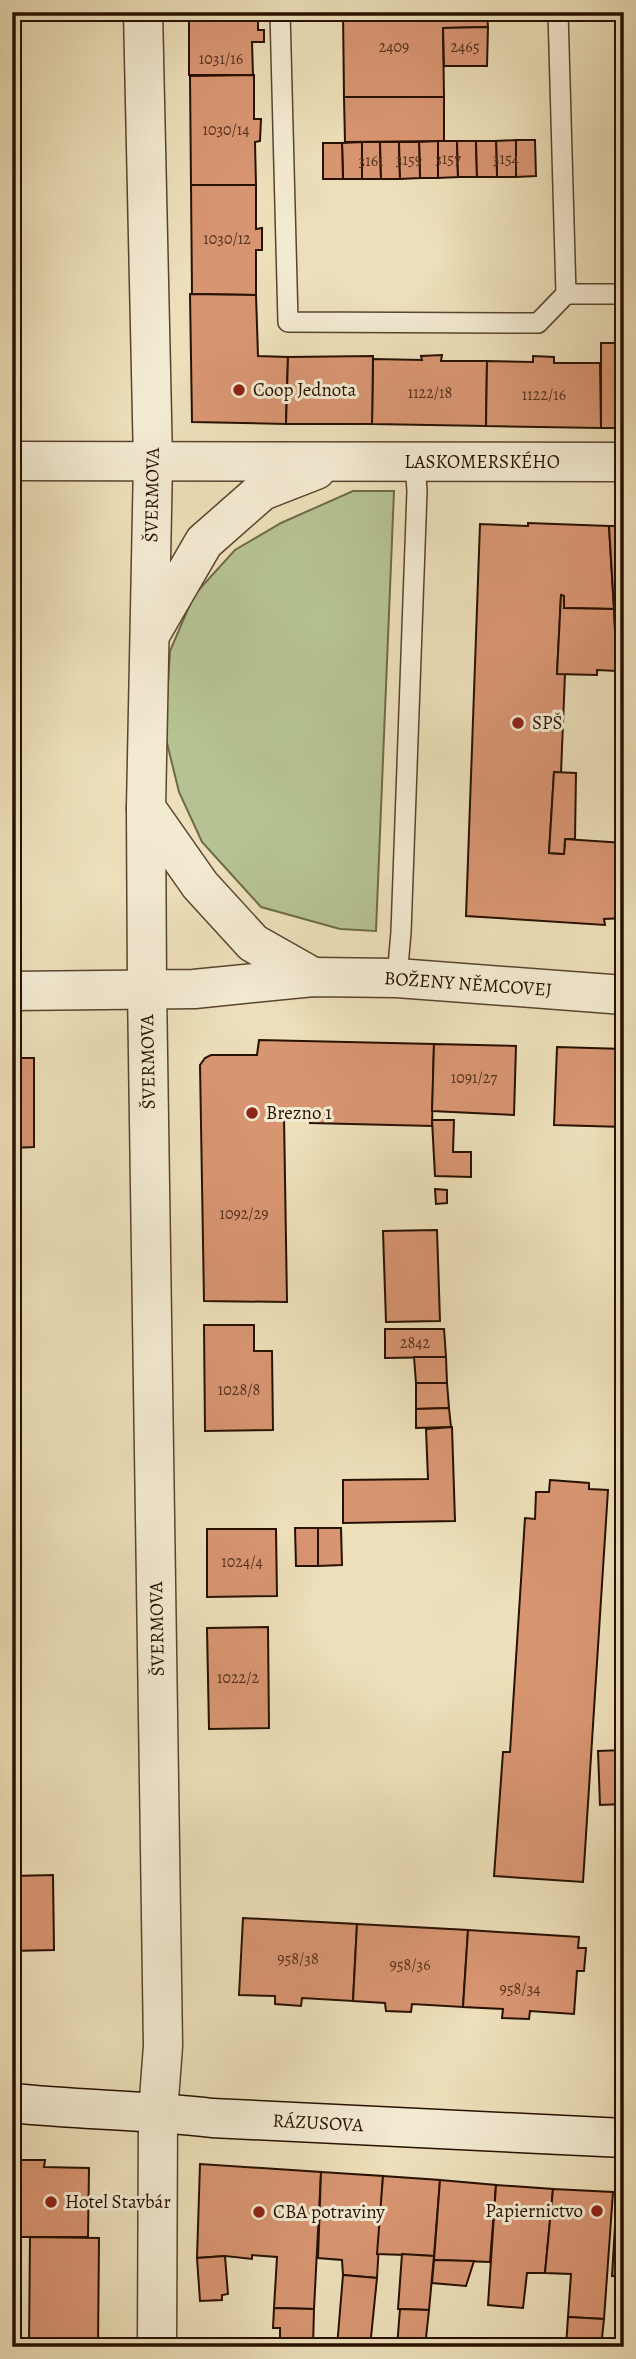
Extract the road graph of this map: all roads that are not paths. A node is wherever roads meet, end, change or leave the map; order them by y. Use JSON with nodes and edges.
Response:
{"nodes":[{"id":1,"x":143,"y":12,"type":"edge"},
{"id":2,"x":280,"y":12,"type":"edge"},
{"id":3,"x":558,"y":12,"type":"edge"},
{"id":4,"x":565,"y":294,"type":"junction"},
{"id":5,"x":624,"y":294,"type":"edge"},
{"id":6,"x":359,"y":460,"type":"junction"},
{"id":7,"x":12,"y":461,"type":"edge"},
{"id":8,"x":415,"y":461,"type":"junction"},
{"id":9,"x":153,"y":462,"type":"junction"},
{"id":10,"x":624,"y":462,"type":"edge"},
{"id":11,"x":150,"y":635,"type":"junction"},
{"id":12,"x":146,"y":808,"type":"junction"},
{"id":13,"x":313,"y":977,"type":"junction"},
{"id":14,"x":397,"y":978,"type":"junction"},
{"id":15,"x":147,"y":988,"type":"junction"},
{"id":16,"x":12,"y":991,"type":"edge"},
{"id":17,"x":624,"y":995,"type":"edge"},
{"id":18,"x":12,"y":2103,"type":"edge"},
{"id":19,"x":158,"y":2112,"type":"junction"},
{"id":20,"x":624,"y":2138,"type":"edge"},
{"id":21,"x":157,"y":2347,"type":"edge"}],
"edges":[{"from":1,"to":9,"type":"street","name":"ŠVERMOVA"},
{"from":2,"to":4,"type":"lane"},
{"from":3,"to":4,"type":"lane"},
{"from":4,"to":5,"type":"lane"},
{"from":6,"to":8,"type":"street","name":"LASKOMERSKÉHO"},
{"from":6,"to":9,"type":"street","name":"LASKOMERSKÉHO"},
{"from":6,"to":11,"type":"street","name":"LASKOMERSKÉHO"},
{"from":7,"to":9,"type":"street","name":"LASKOMERSKÉHO"},
{"from":8,"to":10,"type":"street","name":"LASKOMERSKÉHO"},
{"from":8,"to":14,"type":"lane"},
{"from":9,"to":11,"type":"street","name":"ŠVERMOVA"},
{"from":11,"to":12,"type":"street","name":"ŠVERMOVA"},
{"from":12,"to":13,"type":"street","name":"BOŽENY NĚMCOVEJ"},
{"from":12,"to":15,"type":"street","name":"ŠVERMOVA"},
{"from":13,"to":14,"type":"street","name":"BOŽENY NĚMCOVEJ"},
{"from":13,"to":15,"type":"street","name":"BOŽENY NĚMCOVEJ"},
{"from":14,"to":17,"type":"street","name":"BOŽENY NĚMCOVEJ"},
{"from":15,"to":16,"type":"street","name":"BOŽENY NĚMCOVEJ"},
{"from":15,"to":19,"type":"street","name":"ŠVERMOVA"},
{"from":18,"to":19,"type":"street","name":"RÁZUSOVA"},
{"from":19,"to":20,"type":"street","name":"RÁZUSOVA"},
{"from":19,"to":21,"type":"street","name":"ŠVERMOVA"}]}
